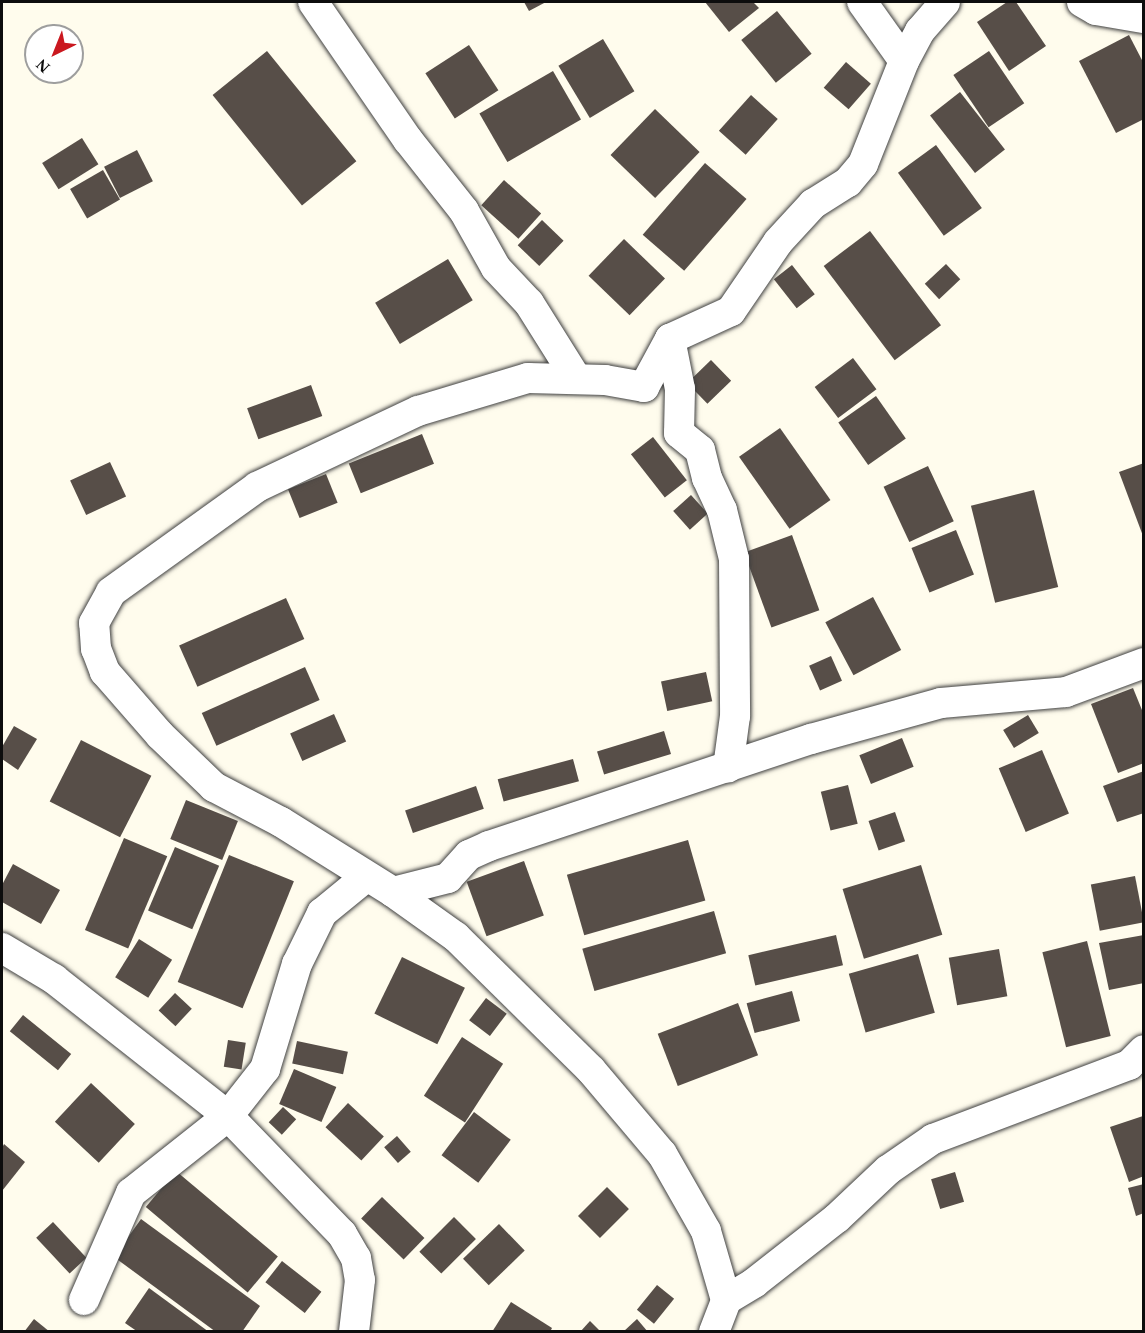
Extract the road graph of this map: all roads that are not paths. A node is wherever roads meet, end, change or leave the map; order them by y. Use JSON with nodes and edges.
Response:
{"nodes":[{"id":1,"x":314,"y":2,"type":"edge"},
{"id":2,"x":862,"y":2,"type":"edge"},
{"id":3,"x":945,"y":2,"type":"edge"},
{"id":4,"x":1082,"y":2,"type":"edge"},
{"id":5,"x":1143,"y":18,"type":"edge"},
{"id":6,"x":904,"y":61,"type":"junction"},
{"id":7,"x":548,"y":333,"type":"junction"},
{"id":8,"x":670,"y":339,"type":"junction"},
{"id":9,"x":528,"y":378,"type":"junction"},
{"id":10,"x":576,"y":378,"type":"junction"},
{"id":11,"x":1143,"y":663,"type":"edge"},
{"id":12,"x":728,"y":768,"type":"junction"},
{"id":13,"x":366,"y":877,"type":"junction"},
{"id":14,"x":447,"y":878,"type":"junction"},
{"id":15,"x":393,"y":892,"type":"junction"},
{"id":16,"x":456,"y":937,"type":"junction"},
{"id":17,"x":2,"y":948,"type":"edge"},
{"id":18,"x":1143,"y":1050,"type":"edge"},
{"id":19,"x":228,"y":1116,"type":"junction"},
{"id":20,"x":84,"y":1300,"type":"dead end"},
{"id":21,"x":726,"y":1300,"type":"junction"},
{"id":22,"x":353,"y":1330,"type":"edge"},
{"id":23,"x":714,"y":1332,"type":"edge"}],
"edges":[{"from":1,"to":7,"type":"street"},
{"from":2,"to":6,"type":"street"},
{"from":3,"to":6,"type":"street"},
{"from":4,"to":5,"type":"street"},
{"from":6,"to":8,"type":"street"},
{"from":7,"to":9,"type":"street"},
{"from":7,"to":10,"type":"street"},
{"from":8,"to":10,"type":"street"},
{"from":8,"to":12,"type":"street"},
{"from":9,"to":10,"type":"street"},
{"from":9,"to":13,"type":"street"},
{"from":11,"to":12,"type":"street"},
{"from":12,"to":14,"type":"street"},
{"from":13,"to":15,"type":"street"},
{"from":13,"to":19,"type":"street"},
{"from":14,"to":15,"type":"street"},
{"from":14,"to":16,"type":"street"},
{"from":15,"to":16,"type":"street"},
{"from":16,"to":21,"type":"street"},
{"from":17,"to":19,"type":"street"},
{"from":18,"to":21,"type":"street"},
{"from":19,"to":20,"type":"street"},
{"from":19,"to":22,"type":"street"},
{"from":21,"to":23,"type":"street"}]}
